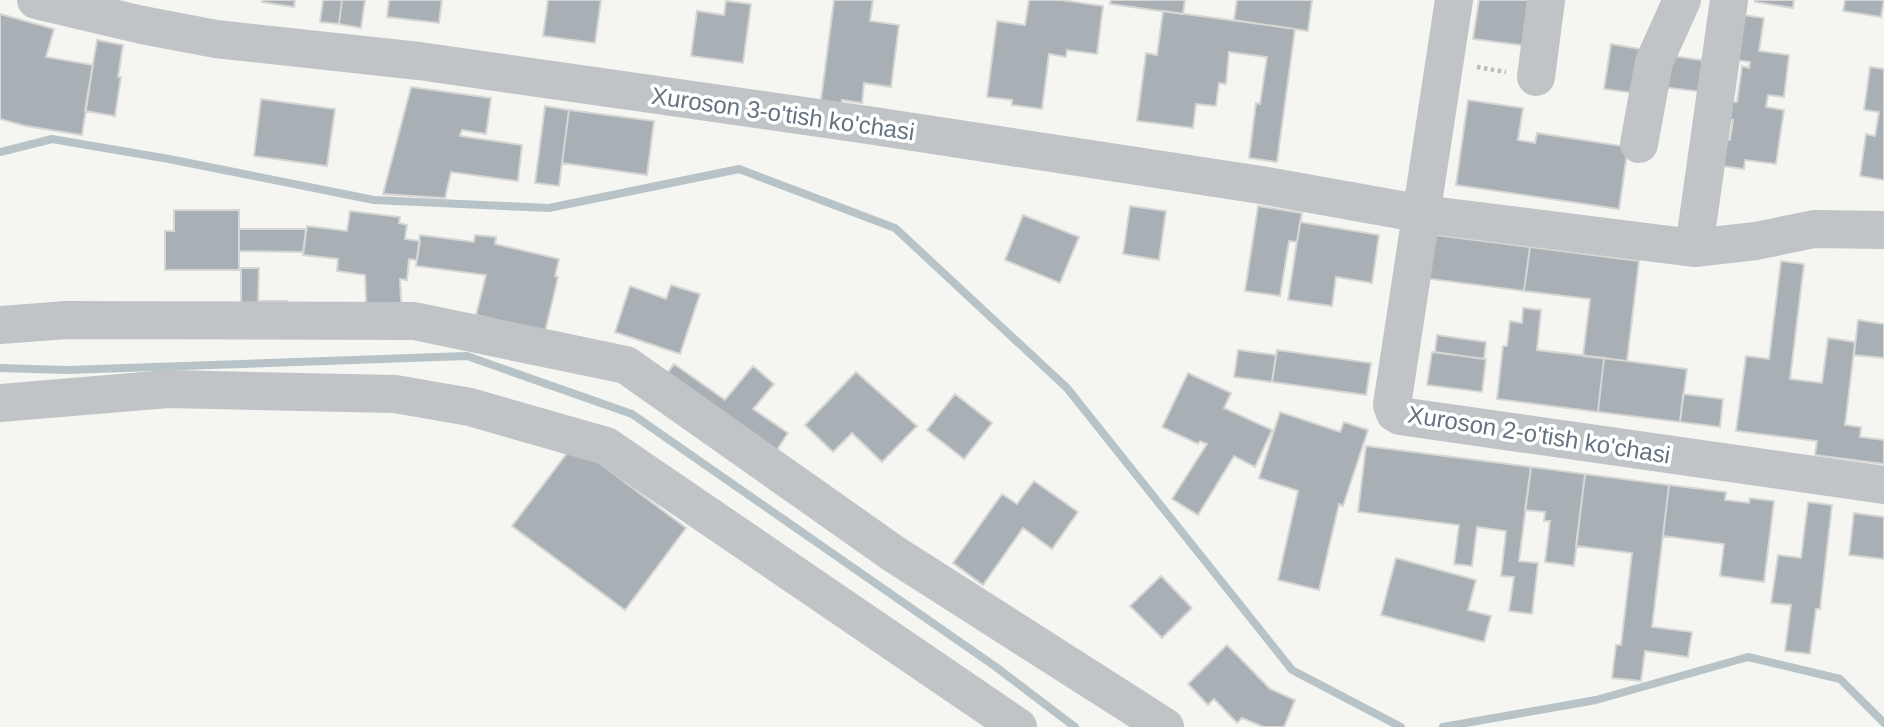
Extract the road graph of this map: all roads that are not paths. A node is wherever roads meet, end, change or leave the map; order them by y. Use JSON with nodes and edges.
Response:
{"nodes":[{"id":1,"x":36,"y":0,"type":"edge"},
{"id":2,"x":1454,"y":0,"type":"edge"},
{"id":3,"x":1546,"y":0,"type":"edge"},
{"id":4,"x":1682,"y":0,"type":"edge"},
{"id":5,"x":1729,"y":0,"type":"edge"},
{"id":6,"x":143,"y":13,"type":"edge"},
{"id":7,"x":1536,"y":77,"type":"road end"},
{"id":8,"x":1639,"y":144,"type":"dead end"},
{"id":9,"x":1423,"y":214,"type":"junction"},
{"id":10,"x":1884,"y":230,"type":"edge"},
{"id":11,"x":1694,"y":248,"type":"junction"},
{"id":12,"x":0,"y":325,"type":"edge"},
{"id":13,"x":0,"y":402,"type":"edge"},
{"id":14,"x":1884,"y":485,"type":"edge"},
{"id":15,"x":1018,"y":727,"type":"edge"},
{"id":16,"x":1165,"y":727,"type":"edge"}],
"edges":[{"from":1,"to":6,"type":"street","name":"Xuroson 3-o'tish ko'chasi"},
{"from":2,"to":9,"type":"street","name":"Xuroson 2-o'tish ko'chasi"},
{"from":3,"to":7,"type":"street"},
{"from":4,"to":8,"type":"street"},
{"from":5,"to":11,"type":"street"},
{"from":6,"to":9,"type":"street","name":"Xuroson 3-o'tish ko'chasi"},
{"from":9,"to":11,"type":"street","name":"Xuroson 3-o'tish ko'chasi"},
{"from":9,"to":14,"type":"street","name":"Xuroson 2-o'tish ko'chasi"},
{"from":10,"to":11,"type":"street","name":"Xuroson 3-o'tish ko'chasi"},
{"from":12,"to":16,"type":"street"},
{"from":13,"to":15,"type":"street"}]}
